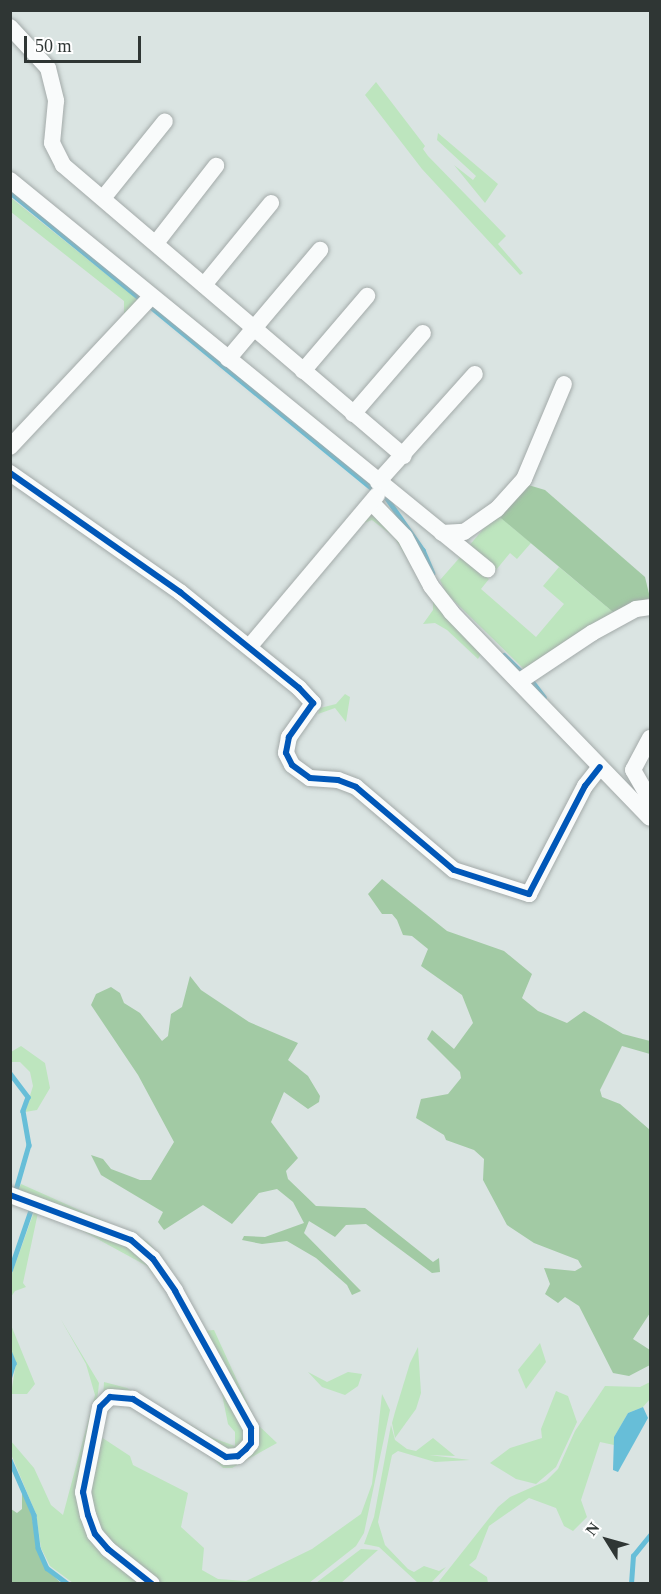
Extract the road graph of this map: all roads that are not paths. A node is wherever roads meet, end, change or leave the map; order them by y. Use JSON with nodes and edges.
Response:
{"nodes":[{"id":1,"x":10,"y":27,"type":"edge"},
{"id":2,"x":165,"y":121,"type":"dead end"},
{"id":3,"x":216,"y":166,"type":"dead end"},
{"id":4,"x":10,"y":180,"type":"edge"},
{"id":5,"x":104,"y":197,"type":"junction"},
{"id":6,"x":271,"y":203,"type":"dead end"},
{"id":7,"x":156,"y":243,"type":"junction"},
{"id":8,"x":320,"y":250,"type":"dead end"},
{"id":9,"x":204,"y":285,"type":"junction"},
{"id":10,"x":367,"y":296,"type":"dead end"},
{"id":11,"x":151,"y":297,"type":"junction"},
{"id":12,"x":254,"y":328,"type":"junction"},
{"id":13,"x":423,"y":333,"type":"dead end"},
{"id":14,"x":228,"y":359,"type":"junction"},
{"id":15,"x":303,"y":371,"type":"junction"},
{"id":16,"x":475,"y":374,"type":"dead end"},
{"id":17,"x":564,"y":384,"type":"dead end"},
{"id":18,"x":353,"y":414,"type":"junction"},
{"id":19,"x":10,"y":447,"type":"edge"},
{"id":20,"x":404,"y":456,"type":"junction"},
{"id":21,"x":10,"y":473,"type":"edge"},
{"id":22,"x":381,"y":484,"type":"junction"},
{"id":23,"x":372,"y":503,"type":"junction"},
{"id":24,"x":442,"y":533,"type":"junction"},
{"id":25,"x":487,"y":569,"type":"dead end"},
{"id":26,"x":651,"y":607,"type":"edge"},
{"id":27,"x":250,"y":646,"type":"junction"},
{"id":28,"x":520,"y":681,"type":"junction"},
{"id":29,"x":651,"y":738,"type":"edge"},
{"id":30,"x":600,"y":767,"type":"junction"},
{"id":31,"x":651,"y":800,"type":"edge"},
{"id":32,"x":651,"y":818,"type":"edge"},
{"id":33,"x":10,"y":1195,"type":"edge"},
{"id":34,"x":152,"y":1584,"type":"edge"}],
"edges":[{"from":1,"to":5,"type":"street"},
{"from":2,"to":5,"type":"street"},
{"from":3,"to":7,"type":"street"},
{"from":4,"to":11,"type":"street"},
{"from":5,"to":7,"type":"street"},
{"from":6,"to":9,"type":"street"},
{"from":7,"to":9,"type":"street"},
{"from":8,"to":12,"type":"street"},
{"from":9,"to":12,"type":"street"},
{"from":10,"to":15,"type":"street"},
{"from":11,"to":14,"type":"street"},
{"from":11,"to":19,"type":"street"},
{"from":12,"to":14,"type":"street"},
{"from":12,"to":15,"type":"street"},
{"from":13,"to":18,"type":"street"},
{"from":14,"to":22,"type":"street"},
{"from":15,"to":18,"type":"street"},
{"from":16,"to":20,"type":"street"},
{"from":17,"to":24,"type":"street"},
{"from":18,"to":20,"type":"street"},
{"from":20,"to":22,"type":"street"},
{"from":21,"to":27,"type":"street"},
{"from":22,"to":23,"type":"street"},
{"from":22,"to":24,"type":"street"},
{"from":23,"to":27,"type":"street"},
{"from":23,"to":28,"type":"street"},
{"from":24,"to":25,"type":"street"},
{"from":26,"to":28,"type":"street"},
{"from":27,"to":30,"type":"street"},
{"from":28,"to":30,"type":"street"},
{"from":29,"to":31,"type":"street"},
{"from":30,"to":32,"type":"street"},
{"from":33,"to":34,"type":"street"}]}
